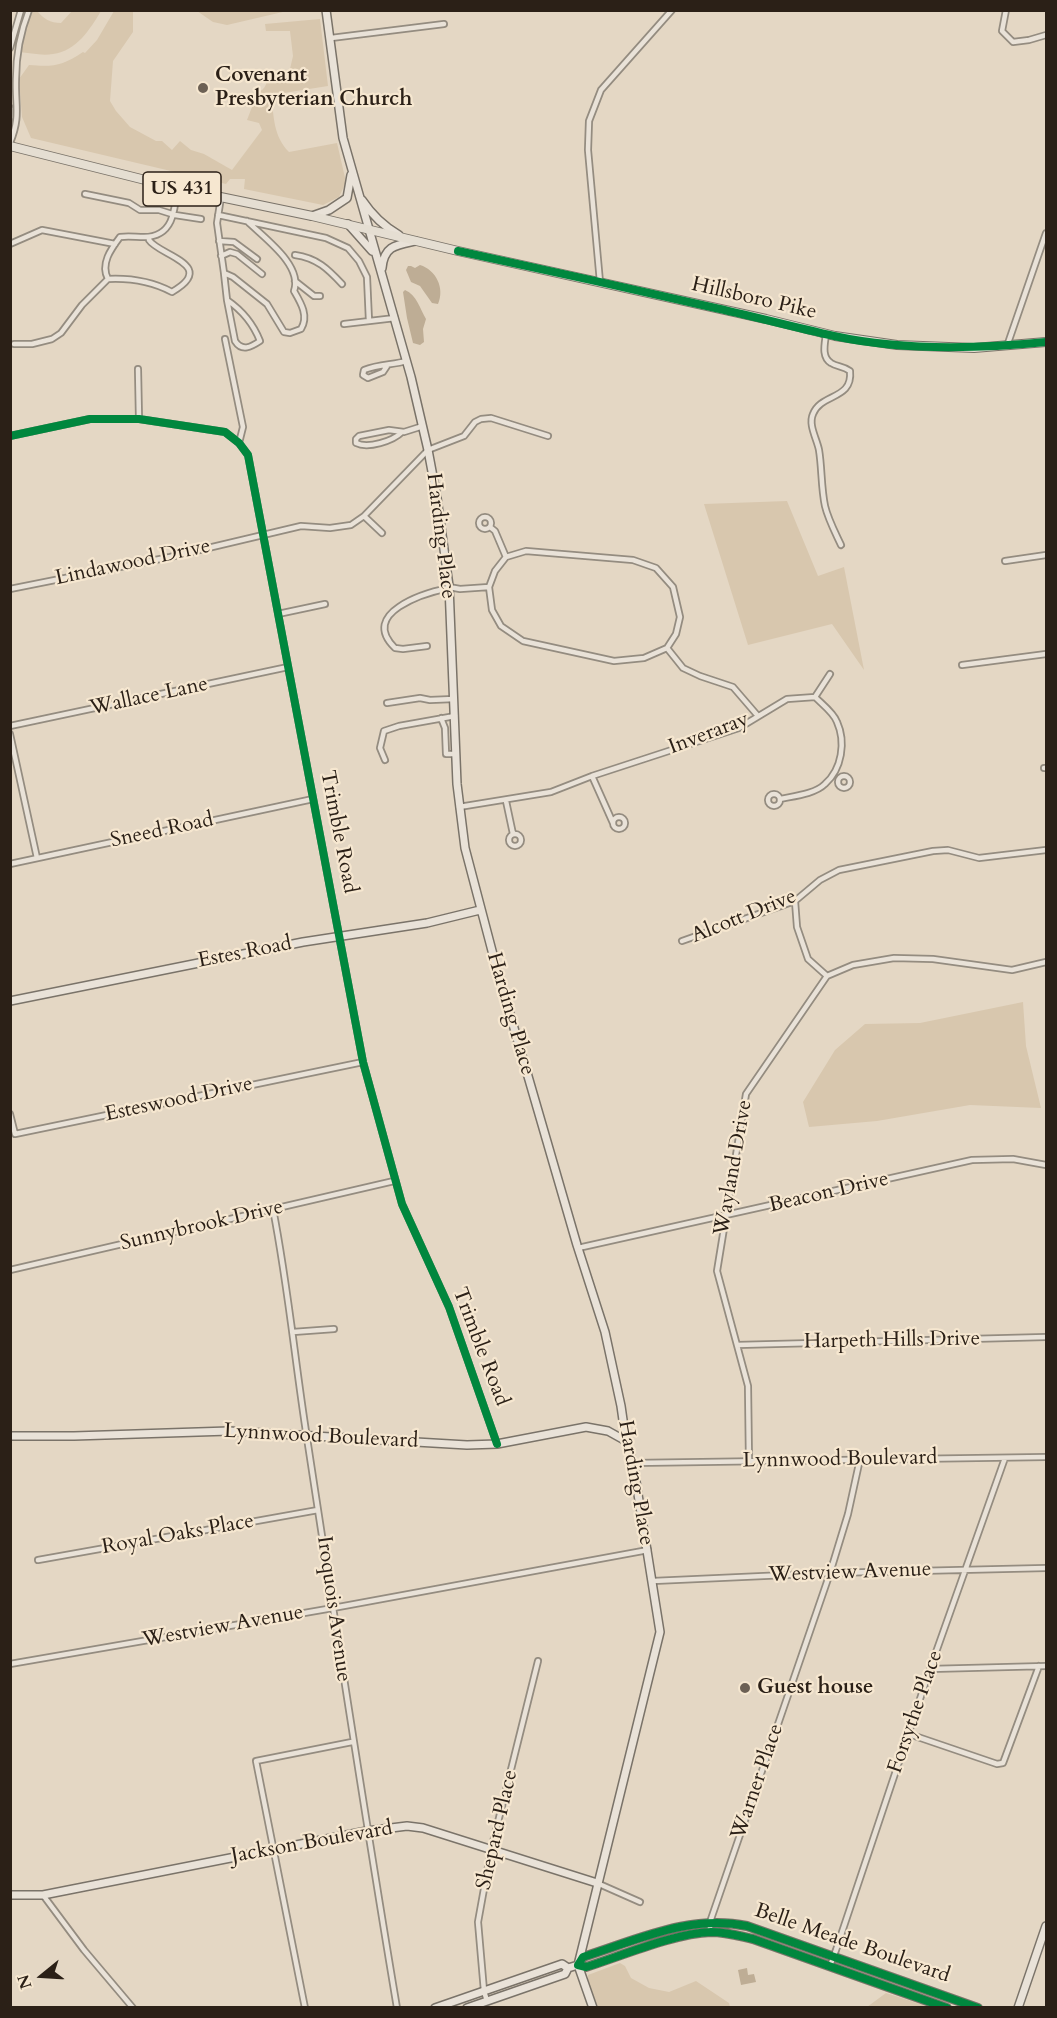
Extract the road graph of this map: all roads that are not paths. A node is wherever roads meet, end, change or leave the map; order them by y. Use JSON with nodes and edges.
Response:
{"nodes":[{"id":1,"x":21,"y":10,"type":"edge"},
{"id":2,"x":29,"y":10,"type":"edge"},
{"id":3,"x":326,"y":10,"type":"edge"},
{"id":4,"x":672,"y":10,"type":"edge"},
{"id":5,"x":1006,"y":10,"type":"edge"},
{"id":6,"x":444,"y":24,"type":"dead end"},
{"id":7,"x":1047,"y":35,"type":"edge"},
{"id":8,"x":331,"y":38,"type":"junction"},
{"id":9,"x":10,"y":48,"type":"edge"},
{"id":10,"x":10,"y":108,"type":"edge"},
{"id":11,"x":10,"y":118,"type":"edge"},
{"id":12,"x":10,"y":145,"type":"edge"},
{"id":13,"x":351,"y":170,"type":"junction"},
{"id":14,"x":177,"y":188,"type":"junction"},
{"id":15,"x":85,"y":194,"type":"dead end"},
{"id":16,"x":358,"y":195,"type":"junction"},
{"id":17,"x":221,"y":197,"type":"junction"},
{"id":18,"x":175,"y":215,"type":"junction"},
{"id":19,"x":218,"y":215,"type":"junction"},
{"id":20,"x":312,"y":216,"type":"junction"},
{"id":21,"x":201,"y":219,"type":"dead end"},
{"id":22,"x":247,"y":221,"type":"junction"},
{"id":23,"x":348,"y":224,"type":"junction"},
{"id":24,"x":368,"y":229,"type":"junction"},
{"id":25,"x":1047,"y":233,"type":"edge"},
{"id":26,"x":150,"y":237,"type":"junction"},
{"id":27,"x":404,"y":238,"type":"junction"},
{"id":28,"x":219,"y":241,"type":"junction"},
{"id":29,"x":417,"y":241,"type":"junction"},
{"id":30,"x":10,"y":244,"type":"edge"},
{"id":31,"x":115,"y":244,"type":"junction"},
{"id":32,"x":295,"y":255,"type":"dead end"},
{"id":33,"x":221,"y":256,"type":"junction"},
{"id":34,"x":377,"y":258,"type":"junction"},
{"id":35,"x":257,"y":259,"type":"dead end"},
{"id":36,"x":224,"y":273,"type":"junction"},
{"id":37,"x":262,"y":274,"type":"dead end"},
{"id":38,"x":382,"y":274,"type":"junction"},
{"id":39,"x":108,"y":279,"type":"junction"},
{"id":40,"x":295,"y":281,"type":"junction"},
{"id":41,"x":600,"y":282,"type":"junction"},
{"id":42,"x":342,"y":284,"type":"dead end"},
{"id":43,"x":320,"y":296,"type":"dead end"},
{"id":44,"x":227,"y":300,"type":"junction"},
{"id":45,"x":395,"y":318,"type":"junction"},
{"id":46,"x":369,"y":321,"type":"junction"},
{"id":47,"x":344,"y":324,"type":"dead end"},
{"id":48,"x":826,"y":334,"type":"junction"},
{"id":49,"x":225,"y":339,"type":"dead end"},
{"id":50,"x":1047,"y":342,"type":"edge"},
{"id":51,"x":14,"y":344,"type":"dead end"},
{"id":52,"x":1007,"y":346,"type":"junction"},
{"id":53,"x":407,"y":361,"type":"junction"},
{"id":54,"x":387,"y":366,"type":"junction"},
{"id":55,"x":138,"y":369,"type":"dead end"},
{"id":56,"x":139,"y":419,"type":"junction"},
{"id":57,"x":423,"y":426,"type":"junction"},
{"id":58,"x":402,"y":432,"type":"junction"},
{"id":59,"x":10,"y":436,"type":"edge"},
{"id":60,"x":548,"y":436,"type":"dead end"},
{"id":61,"x":239,"y":443,"type":"junction"},
{"id":62,"x":428,"y":450,"type":"junction"},
{"id":63,"x":364,"y":516,"type":"junction"},
{"id":64,"x":490,"y":527,"type":"dead end"},
{"id":65,"x":382,"y":533,"type":"dead end"},
{"id":66,"x":263,"y":535,"type":"junction"},
{"id":67,"x":841,"y":545,"type":"dead end"},
{"id":68,"x":1047,"y":555,"type":"edge"},
{"id":69,"x":506,"y":557,"type":"junction"},
{"id":70,"x":1005,"y":561,"type":"dead end"},
{"id":71,"x":449,"y":587,"type":"junction"},
{"id":72,"x":489,"y":587,"type":"junction"},
{"id":73,"x":10,"y":589,"type":"edge"},
{"id":74,"x":326,"y":604,"type":"dead end"},
{"id":75,"x":278,"y":614,"type":"junction"},
{"id":76,"x":427,"y":646,"type":"dead end"},
{"id":77,"x":667,"y":648,"type":"junction"},
{"id":78,"x":1047,"y":654,"type":"edge"},
{"id":79,"x":962,"y":666,"type":"dead end"},
{"id":80,"x":288,"y":667,"type":"junction"},
{"id":81,"x":830,"y":674,"type":"dead end"},
{"id":82,"x":815,"y":697,"type":"junction"},
{"id":83,"x":454,"y":699,"type":"junction"},
{"id":84,"x":387,"y":703,"type":"dead end"},
{"id":85,"x":455,"y":716,"type":"junction"},
{"id":86,"x":758,"y":716,"type":"junction"},
{"id":87,"x":441,"y":717,"type":"junction"},
{"id":88,"x":10,"y":726,"type":"edge"},
{"id":89,"x":10,"y":734,"type":"edge"},
{"id":90,"x":456,"y":754,"type":"junction"},
{"id":91,"x":385,"y":760,"type":"dead end"},
{"id":92,"x":832,"y":774,"type":"junction"},
{"id":93,"x":592,"y":776,"type":"junction"},
{"id":94,"x":839,"y":778,"type":"dead end"},
{"id":95,"x":313,"y":799,"type":"junction"},
{"id":96,"x":780,"y":799,"type":"dead end"},
{"id":97,"x":506,"y":801,"type":"junction"},
{"id":98,"x":459,"y":807,"type":"junction"},
{"id":99,"x":613,"y":823,"type":"dead end"},
{"id":100,"x":513,"y":834,"type":"dead end"},
{"id":101,"x":1047,"y":850,"type":"edge"},
{"id":102,"x":37,"y":858,"type":"junction"},
{"id":103,"x":10,"y":864,"type":"edge"},
{"id":104,"x":795,"y":901,"type":"junction"},
{"id":105,"x":480,"y":910,"type":"junction"},
{"id":106,"x":340,"y":936,"type":"junction"},
{"id":107,"x":682,"y":941,"type":"dead end"},
{"id":108,"x":1047,"y":962,"type":"edge"},
{"id":109,"x":827,"y":976,"type":"junction"},
{"id":110,"x":10,"y":1001,"type":"edge"},
{"id":111,"x":363,"y":1062,"type":"junction"},
{"id":112,"x":10,"y":1114,"type":"edge"},
{"id":113,"x":1047,"y":1165,"type":"edge"},
{"id":114,"x":394,"y":1181,"type":"junction"},
{"id":115,"x":273,"y":1209,"type":"junction"},
{"id":116,"x":725,"y":1217,"type":"junction"},
{"id":117,"x":578,"y":1248,"type":"junction"},
{"id":118,"x":10,"y":1270,"type":"edge"},
{"id":119,"x":334,"y":1329,"type":"dead end"},
{"id":120,"x":292,"y":1332,"type":"junction"},
{"id":121,"x":1047,"y":1337,"type":"edge"},
{"id":122,"x":737,"y":1345,"type":"junction"},
{"id":123,"x":10,"y":1436,"type":"edge"},
{"id":124,"x":307,"y":1436,"type":"junction"},
{"id":125,"x":626,"y":1441,"type":"junction"},
{"id":126,"x":497,"y":1444,"type":"junction"},
{"id":127,"x":1047,"y":1457,"type":"edge"},
{"id":128,"x":1005,"y":1458,"type":"junction"},
{"id":129,"x":860,"y":1459,"type":"junction"},
{"id":130,"x":749,"y":1461,"type":"junction"},
{"id":131,"x":633,"y":1463,"type":"junction"},
{"id":132,"x":318,"y":1510,"type":"junction"},
{"id":133,"x":648,"y":1550,"type":"junction"},
{"id":134,"x":38,"y":1560,"type":"dead end"},
{"id":135,"x":1047,"y":1568,"type":"edge"},
{"id":136,"x":965,"y":1569,"type":"junction"},
{"id":137,"x":830,"y":1573,"type":"junction"},
{"id":138,"x":653,"y":1581,"type":"junction"},
{"id":139,"x":333,"y":1608,"type":"junction"},
{"id":140,"x":538,"y":1661,"type":"dead end"},
{"id":141,"x":10,"y":1664,"type":"edge"},
{"id":142,"x":1039,"y":1666,"type":"junction"},
{"id":143,"x":1047,"y":1666,"type":"edge"},
{"id":144,"x":930,"y":1669,"type":"junction"},
{"id":145,"x":909,"y":1734,"type":"junction"},
{"id":146,"x":352,"y":1742,"type":"junction"},
{"id":147,"x":367,"y":1831,"type":"junction"},
{"id":148,"x":273,"y":1850,"type":"junction"},
{"id":149,"x":492,"y":1850,"type":"junction"},
{"id":150,"x":597,"y":1883,"type":"junction"},
{"id":151,"x":43,"y":1894,"type":"junction"},
{"id":152,"x":10,"y":1895,"type":"edge"},
{"id":153,"x":640,"y":1902,"type":"dead end"},
{"id":154,"x":710,"y":1922,"type":"junction"},
{"id":155,"x":1047,"y":1926,"type":"edge"},
{"id":156,"x":710,"y":1932,"type":"junction"},
{"id":157,"x":833,"y":1956,"type":"junction"},
{"id":158,"x":578,"y":1965,"type":"junction"},
{"id":159,"x":830,"y":1966,"type":"junction"},
{"id":160,"x":568,"y":1968,"type":"junction"},
{"id":161,"x":483,"y":1990,"type":"junction"},
{"id":162,"x":487,"y":2001,"type":"junction"},
{"id":163,"x":133,"y":2007,"type":"edge"},
{"id":164,"x":304,"y":2007,"type":"edge"},
{"id":165,"x":397,"y":2007,"type":"edge"},
{"id":166,"x":435,"y":2007,"type":"edge"},
{"id":167,"x":467,"y":2007,"type":"edge"},
{"id":168,"x":593,"y":2007,"type":"edge"},
{"id":169,"x":947,"y":2007,"type":"edge"},
{"id":170,"x":978,"y":2007,"type":"edge"},
{"id":171,"x":1018,"y":2007,"type":"edge"}],
"edges":[{"from":1,"to":9,"type":"street"},
{"from":2,"to":12,"type":"street"},
{"from":3,"to":8,"type":"main road","name":"Harding Place"},
{"from":4,"to":41,"type":"street"},
{"from":5,"to":7,"type":"street"},
{"from":6,"to":8,"type":"street"},
{"from":8,"to":13,"type":"main road","name":"Harding Place"},
{"from":10,"to":11,"type":"street"},
{"from":12,"to":14,"type":"main road","name":"Hillsboro Pike","number":"US 431"},
{"from":13,"to":16,"type":"main road","name":"Harding Place"},
{"from":13,"to":20,"type":"main road"},
{"from":14,"to":17,"type":"main road","name":"Hillsboro Pike","number":"US 431"},
{"from":14,"to":18,"type":"street"},
{"from":15,"to":18,"type":"street"},
{"from":16,"to":24,"type":"main road","name":"Harding Place"},
{"from":16,"to":27,"type":"main road"},
{"from":17,"to":19,"type":"street"},
{"from":17,"to":20,"type":"main road","name":"Hillsboro Pike","number":"US 431"},
{"from":18,"to":21,"type":"street"},
{"from":18,"to":26,"type":"street"},
{"from":19,"to":22,"type":"street"},
{"from":19,"to":28,"type":"street"},
{"from":20,"to":23,"type":"main road","name":"Hillsboro Pike","number":"US 431"},
{"from":22,"to":40,"type":"street"},
{"from":22,"to":46,"type":"street"},
{"from":23,"to":24,"type":"main road","name":"Hillsboro Pike","number":"US 431"},
{"from":23,"to":34,"type":"main road"},
{"from":24,"to":27,"type":"main road","name":"Hillsboro Pike","number":"US 431"},
{"from":24,"to":34,"type":"main road","name":"Harding Place"},
{"from":25,"to":52,"type":"street"},
{"from":26,"to":31,"type":"street"},
{"from":26,"to":39,"type":"street"},
{"from":27,"to":29,"type":"main road","name":"Hillsboro Pike","number":"US 431"},
{"from":28,"to":33,"type":"street"},
{"from":28,"to":35,"type":"street"},
{"from":29,"to":38,"type":"main road"},
{"from":29,"to":41,"type":"main road","name":"Hillsboro Pike","number":"US 431"},
{"from":30,"to":31,"type":"street"},
{"from":31,"to":39,"type":"street"},
{"from":32,"to":42,"type":"street"},
{"from":33,"to":36,"type":"street"},
{"from":33,"to":37,"type":"street"},
{"from":34,"to":38,"type":"main road","name":"Harding Place"},
{"from":36,"to":40,"type":"street"},
{"from":36,"to":44,"type":"street"},
{"from":38,"to":45,"type":"main road","name":"Harding Place"},
{"from":39,"to":51,"type":"street"},
{"from":40,"to":43,"type":"street"},
{"from":41,"to":48,"type":"main road","name":"Hillsboro Pike","number":"US 431"},
{"from":44,"to":44,"type":"street"},
{"from":45,"to":46,"type":"street"},
{"from":45,"to":53,"type":"main road","name":"Harding Place"},
{"from":46,"to":47,"type":"street"},
{"from":48,"to":52,"type":"main road","name":"Hillsboro Pike","number":"US 431"},
{"from":48,"to":67,"type":"street"},
{"from":49,"to":61,"type":"street"},
{"from":50,"to":52,"type":"main road","name":"Hillsboro Pike","number":"US 431"},
{"from":53,"to":54,"type":"street"},
{"from":53,"to":57,"type":"main road","name":"Harding Place"},
{"from":54,"to":54,"type":"street"},
{"from":55,"to":56,"type":"street"},
{"from":56,"to":59,"type":"street"},
{"from":56,"to":61,"type":"street"},
{"from":57,"to":58,"type":"street"},
{"from":57,"to":62,"type":"main road","name":"Harding Place"},
{"from":58,"to":58,"type":"street"},
{"from":60,"to":62,"type":"street"},
{"from":61,"to":66,"type":"street","name":"Trimble Road"},
{"from":62,"to":63,"type":"street"},
{"from":62,"to":71,"type":"main road","name":"Harding Place"},
{"from":63,"to":65,"type":"street"},
{"from":63,"to":66,"type":"street"},
{"from":64,"to":69,"type":"street"},
{"from":66,"to":73,"type":"street","name":"Lindawood Drive"},
{"from":66,"to":75,"type":"street","name":"Trimble Road"},
{"from":68,"to":70,"type":"street"},
{"from":69,"to":72,"type":"street"},
{"from":69,"to":77,"type":"street"},
{"from":71,"to":72,"type":"street"},
{"from":71,"to":76,"type":"street"},
{"from":71,"to":83,"type":"main road","name":"Harding Place"},
{"from":72,"to":77,"type":"street"},
{"from":74,"to":75,"type":"street"},
{"from":75,"to":80,"type":"street","name":"Trimble Road"},
{"from":77,"to":86,"type":"street"},
{"from":78,"to":79,"type":"street"},
{"from":80,"to":88,"type":"street","name":"Wallace Lane"},
{"from":80,"to":95,"type":"street","name":"Trimble Road"},
{"from":81,"to":82,"type":"street"},
{"from":82,"to":86,"type":"street","name":"Inveraray"},
{"from":82,"to":92,"type":"street"},
{"from":83,"to":84,"type":"street"},
{"from":83,"to":85,"type":"main road","name":"Harding Place"},
{"from":85,"to":87,"type":"street"},
{"from":85,"to":90,"type":"main road","name":"Harding Place"},
{"from":86,"to":93,"type":"street","name":"Inveraray"},
{"from":87,"to":90,"type":"street"},
{"from":87,"to":91,"type":"street"},
{"from":89,"to":102,"type":"street"},
{"from":90,"to":98,"type":"main road","name":"Harding Place"},
{"from":92,"to":94,"type":"street"},
{"from":92,"to":96,"type":"street"},
{"from":93,"to":97,"type":"street","name":"Inveraray"},
{"from":93,"to":99,"type":"street"},
{"from":95,"to":102,"type":"street","name":"Sneed Road"},
{"from":95,"to":106,"type":"street","name":"Trimble Road"},
{"from":97,"to":98,"type":"street","name":"Inveraray"},
{"from":97,"to":100,"type":"street"},
{"from":98,"to":105,"type":"main road","name":"Harding Place"},
{"from":101,"to":104,"type":"street","name":"Alcott Drive"},
{"from":102,"to":103,"type":"street","name":"Sneed Road"},
{"from":104,"to":107,"type":"street","name":"Alcott Drive"},
{"from":104,"to":109,"type":"street"},
{"from":105,"to":106,"type":"main road","name":"Estes Road"},
{"from":105,"to":117,"type":"main road","name":"Harding Place"},
{"from":106,"to":110,"type":"main road","name":"Estes Road"},
{"from":106,"to":111,"type":"street","name":"Trimble Road"},
{"from":108,"to":109,"type":"street"},
{"from":109,"to":116,"type":"street","name":"Wayland Drive"},
{"from":111,"to":112,"type":"street","name":"Esteswood Drive"},
{"from":111,"to":114,"type":"street","name":"Trimble Road"},
{"from":113,"to":116,"type":"street","name":"Beacon Drive"},
{"from":114,"to":115,"type":"street","name":"Sunnybrook Drive"},
{"from":114,"to":126,"type":"street","name":"Trimble Road"},
{"from":115,"to":118,"type":"street","name":"Sunnybrook Drive"},
{"from":115,"to":120,"type":"street","name":"Iroquois Avenue"},
{"from":116,"to":117,"type":"street","name":"Beacon Drive"},
{"from":116,"to":122,"type":"street","name":"Wayland Drive"},
{"from":117,"to":125,"type":"main road","name":"Harding Place"},
{"from":119,"to":120,"type":"street"},
{"from":120,"to":124,"type":"street","name":"Iroquois Avenue"},
{"from":121,"to":122,"type":"street","name":"Harpeth Hills Drive"},
{"from":122,"to":130,"type":"street","name":"Wayland Drive"},
{"from":123,"to":124,"type":"main road","name":"Lynnwood Boulevard"},
{"from":124,"to":126,"type":"main road","name":"Lynnwood Boulevard"},
{"from":124,"to":132,"type":"street","name":"Iroquois Avenue"},
{"from":125,"to":126,"type":"main road","name":"Lynnwood Boulevard"},
{"from":125,"to":131,"type":"main road","name":"Harding Place"},
{"from":127,"to":128,"type":"street","name":"Lynnwood Boulevard"},
{"from":128,"to":129,"type":"street","name":"Lynnwood Boulevard"},
{"from":128,"to":136,"type":"street","name":"Forsythe Place"},
{"from":129,"to":130,"type":"street","name":"Lynnwood Boulevard"},
{"from":129,"to":137,"type":"street","name":"Warner Place"},
{"from":130,"to":131,"type":"street","name":"Lynnwood Boulevard"},
{"from":131,"to":133,"type":"main road","name":"Harding Place"},
{"from":132,"to":134,"type":"street","name":"Royal Oaks Place"},
{"from":132,"to":139,"type":"street","name":"Iroquois Avenue"},
{"from":133,"to":138,"type":"main road","name":"Harding Place"},
{"from":133,"to":139,"type":"street","name":"Westview Avenue"},
{"from":135,"to":136,"type":"street","name":"Westview Avenue"},
{"from":136,"to":137,"type":"street","name":"Westview Avenue"},
{"from":136,"to":144,"type":"street","name":"Forsythe Place"},
{"from":137,"to":138,"type":"street","name":"Westview Avenue"},
{"from":137,"to":154,"type":"street","name":"Warner Place"},
{"from":138,"to":150,"type":"main road","name":"Harding Place"},
{"from":139,"to":141,"type":"street","name":"Westview Avenue"},
{"from":139,"to":146,"type":"street","name":"Iroquois Avenue"},
{"from":140,"to":149,"type":"street","name":"Shepard Place"},
{"from":142,"to":143,"type":"street"},
{"from":142,"to":144,"type":"street"},
{"from":142,"to":145,"type":"street"},
{"from":144,"to":145,"type":"street","name":"Forsythe Place"},
{"from":145,"to":157,"type":"street","name":"Forsythe Place"},
{"from":146,"to":147,"type":"street","name":"Iroquois Avenue"},
{"from":146,"to":148,"type":"street"},
{"from":147,"to":148,"type":"main road","name":"Jackson Boulevard"},
{"from":147,"to":149,"type":"main road","name":"Jackson Boulevard"},
{"from":147,"to":165,"type":"street","name":"Iroquois Avenue"},
{"from":148,"to":151,"type":"main road","name":"Jackson Boulevard"},
{"from":148,"to":164,"type":"street"},
{"from":149,"to":150,"type":"main road","name":"Jackson Boulevard"},
{"from":149,"to":161,"type":"street","name":"Shepard Place"},
{"from":150,"to":153,"type":"street","name":"Jackson Boulevard"},
{"from":150,"to":158,"type":"main road","name":"Harding Place"},
{"from":151,"to":152,"type":"main road","name":"Jackson Boulevard"},
{"from":151,"to":163,"type":"street"},
{"from":154,"to":156,"type":"street","name":"Warner Place"},
{"from":154,"to":157,"type":"main road","name":"Belle Meade Boulevard"},
{"from":154,"to":158,"type":"main road","name":"Belle Meade Boulevard"},
{"from":155,"to":171,"type":"main road"},
{"from":156,"to":158,"type":"main road","name":"Belle Meade Boulevard"},
{"from":156,"to":159,"type":"main road","name":"Belle Meade Boulevard"},
{"from":157,"to":159,"type":"street","name":"Forsythe Place"},
{"from":157,"to":170,"type":"main road","name":"Belle Meade Boulevard"},
{"from":158,"to":160,"type":"main road","name":"Belle Meade Boulevard"},
{"from":158,"to":168,"type":"main road"},
{"from":159,"to":169,"type":"main road","name":"Belle Meade Boulevard"},
{"from":160,"to":161,"type":"main road","name":"Belle Meade Boulevard"},
{"from":160,"to":162,"type":"main road","name":"Belle Meade Boulevard"},
{"from":161,"to":162,"type":"street","name":"Shepard Place"},
{"from":161,"to":166,"type":"main road","name":"Belle Meade Boulevard"},
{"from":162,"to":167,"type":"main road","name":"Belle Meade Boulevard"}]}
